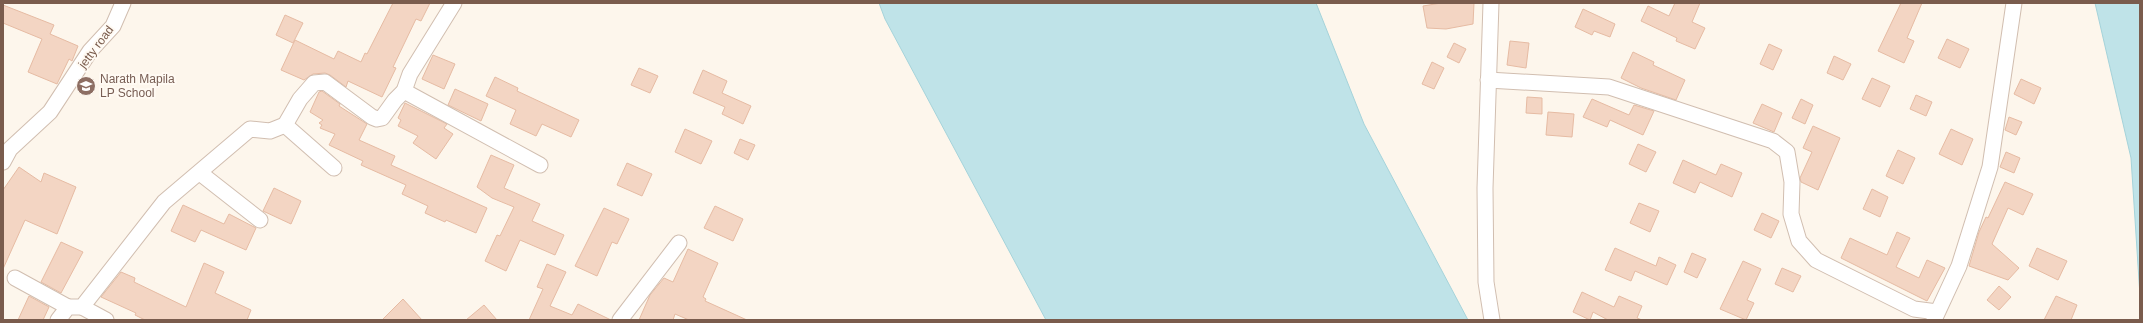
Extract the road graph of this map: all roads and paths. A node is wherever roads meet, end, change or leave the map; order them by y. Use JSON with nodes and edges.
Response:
{"nodes":[{"id":1,"x":123,"y":3,"type":"edge"},
{"id":2,"x":454,"y":3,"type":"edge"},
{"id":3,"x":1491,"y":3,"type":"edge"},
{"id":4,"x":2014,"y":3,"type":"edge"},
{"id":5,"x":1488,"y":80,"type":"junction"},
{"id":6,"x":404,"y":91,"type":"junction"},
{"id":7,"x":284,"y":125,"type":"junction"},
{"id":8,"x":3,"y":162,"type":"edge"},
{"id":9,"x":540,"y":165,"type":"dead end"},
{"id":10,"x":334,"y":168,"type":"dead end"},
{"id":11,"x":200,"y":173,"type":"junction"},
{"id":12,"x":260,"y":220,"type":"dead end"},
{"id":13,"x":679,"y":243,"type":"dead end"},
{"id":14,"x":15,"y":278,"type":"dead end"},
{"id":15,"x":75,"y":307,"type":"junction"},
{"id":16,"x":1935,"y":316,"type":"edge"},
{"id":17,"x":58,"y":320,"type":"edge"},
{"id":18,"x":106,"y":320,"type":"edge"},
{"id":19,"x":620,"y":320,"type":"edge"},
{"id":20,"x":1492,"y":320,"type":"edge"}],
"edges":[{"from":1,"to":8,"type":"street","name":"jetty road"},
{"from":2,"to":6,"type":"street"},
{"from":3,"to":5,"type":"street"},
{"from":4,"to":16,"type":"street"},
{"from":5,"to":16,"type":"street"},
{"from":5,"to":20,"type":"street"},
{"from":6,"to":7,"type":"street"},
{"from":6,"to":9,"type":"street"},
{"from":7,"to":10,"type":"street"},
{"from":7,"to":11,"type":"street"},
{"from":11,"to":12,"type":"street"},
{"from":11,"to":15,"type":"street"},
{"from":13,"to":19,"type":"street"},
{"from":14,"to":15,"type":"street"},
{"from":15,"to":17,"type":"street"},
{"from":15,"to":18,"type":"street"}]}
